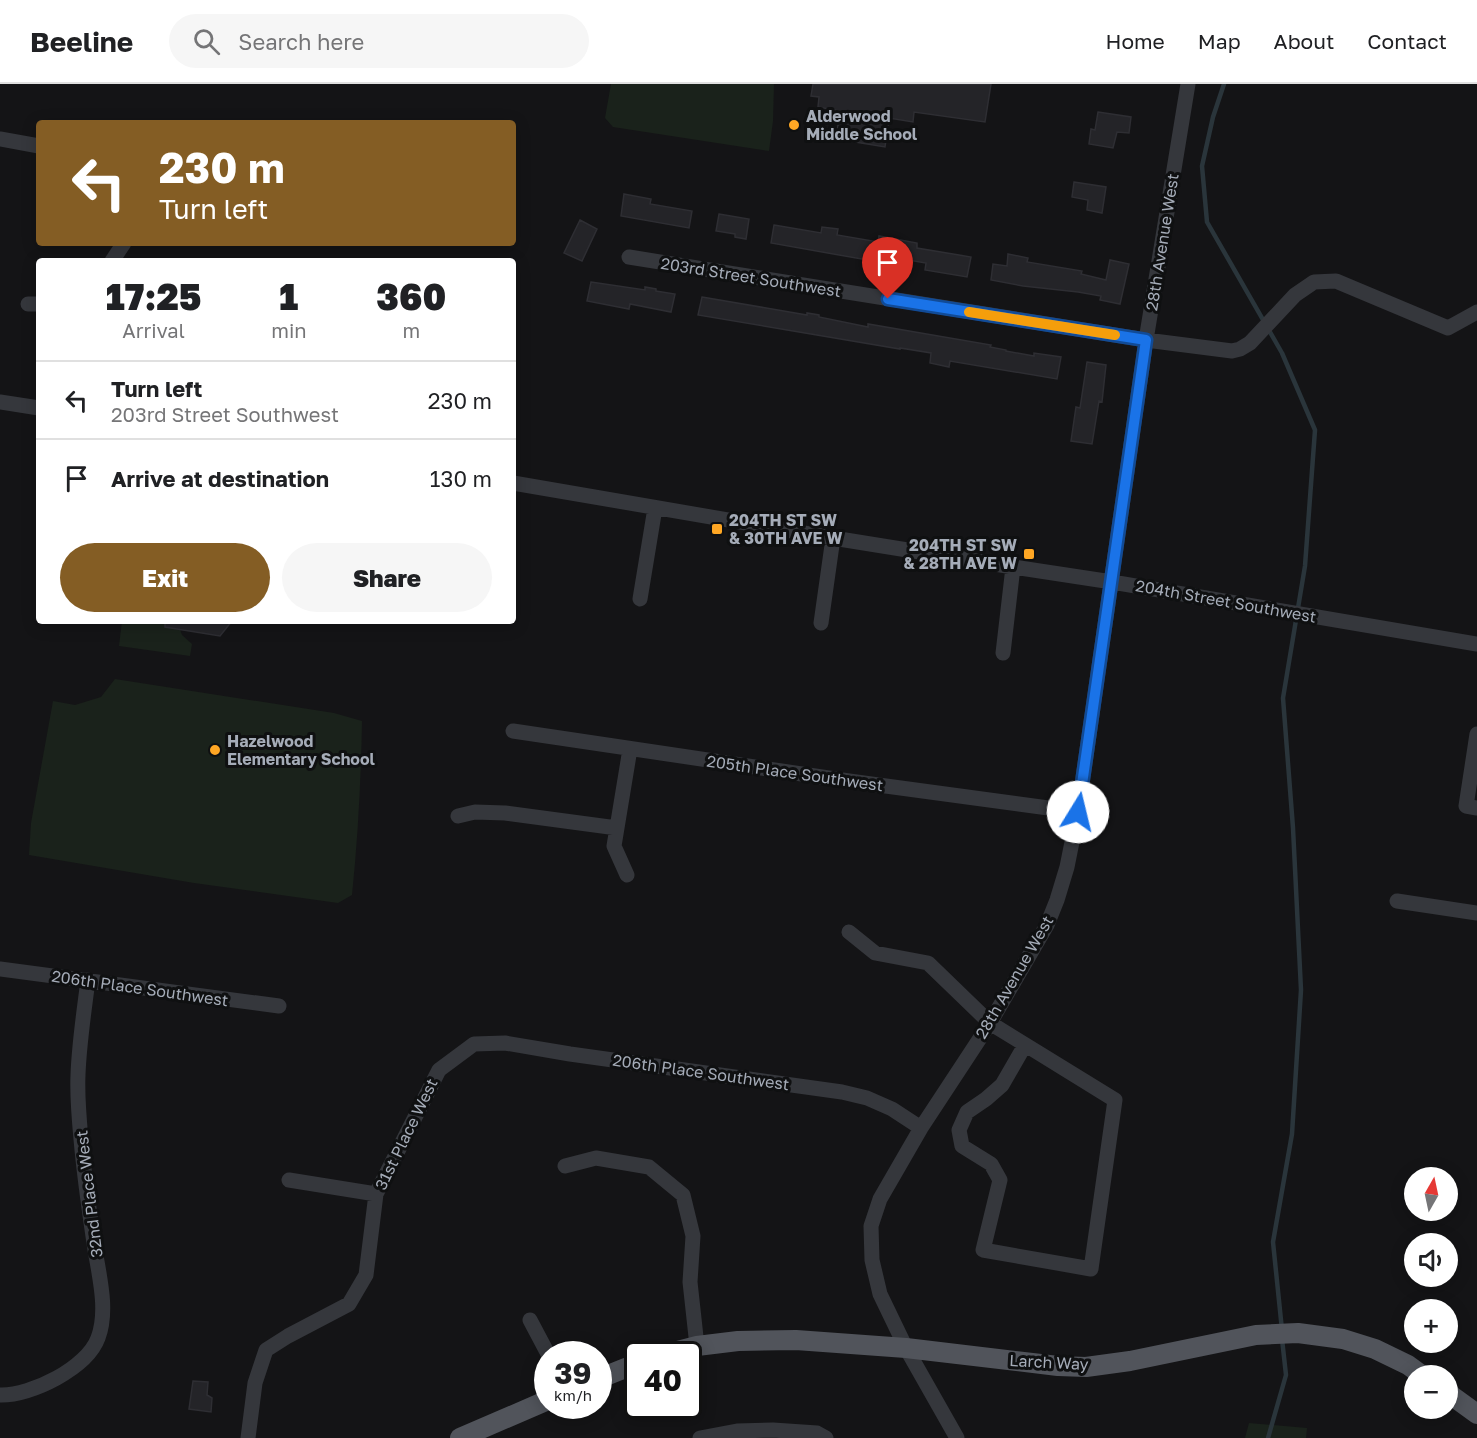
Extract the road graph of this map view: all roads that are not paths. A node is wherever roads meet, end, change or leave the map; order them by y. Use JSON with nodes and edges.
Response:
{"nodes":[{"id":1,"x":1188,"y":84,"type":"edge"},
{"id":2,"x":0,"y":139,"type":"edge"},
{"id":3,"x":36,"y":145,"type":"edge"},
{"id":4,"x":629,"y":258,"type":"dead end"},
{"id":5,"x":1477,"y":312,"type":"edge"},
{"id":6,"x":1146,"y":340,"type":"junction"},
{"id":7,"x":0,"y":402,"type":"edge"},
{"id":8,"x":36,"y":408,"type":"edge"},
{"id":9,"x":516,"y":484,"type":"edge"},
{"id":10,"x":655,"y":508,"type":"junction"},
{"id":11,"x":833,"y":538,"type":"junction"},
{"id":12,"x":1013,"y":567,"type":"junction"},
{"id":13,"x":1112,"y":582,"type":"junction"},
{"id":14,"x":640,"y":599,"type":"dead end"},
{"id":15,"x":820,"y":623,"type":"dead end"},
{"id":16,"x":1477,"y":644,"type":"edge"},
{"id":17,"x":1003,"y":653,"type":"dead end"},
{"id":18,"x":513,"y":731,"type":"dead end"},
{"id":19,"x":1477,"y":734,"type":"edge"},
{"id":20,"x":630,"y":749,"type":"junction"},
{"id":21,"x":1471,"y":807,"type":"edge"},
{"id":22,"x":1078,"y":812,"type":"junction"},
{"id":23,"x":458,"y":816,"type":"dead end"},
{"id":24,"x":617,"y":828,"type":"junction"},
{"id":25,"x":627,"y":874,"type":"dead end"},
{"id":26,"x":1397,"y":901,"type":"dead end"},
{"id":27,"x":1477,"y":913,"type":"edge"},
{"id":28,"x":849,"y":932,"type":"dead end"},
{"id":29,"x":0,"y":969,"type":"edge"},
{"id":30,"x":88,"y":980,"type":"junction"},
{"id":31,"x":279,"y":1006,"type":"dead end"},
{"id":32,"x":990,"y":1023,"type":"junction"},
{"id":33,"x":474,"y":1044,"type":"joint"},
{"id":34,"x":1025,"y":1045,"type":"junction"},
{"id":35,"x":921,"y":1128,"type":"junction"},
{"id":36,"x":565,"y":1166,"type":"dead end"},
{"id":37,"x":289,"y":1180,"type":"dead end"},
{"id":38,"x":376,"y":1194,"type":"junction"},
{"id":39,"x":530,"y":1320,"type":"dead end"},
{"id":40,"x":541,"y":1341,"type":"edge"},
{"id":41,"x":696,"y":1341,"type":"edge"},
{"id":42,"x":702,"y":1345,"type":"edge"},
{"id":43,"x":906,"y":1348,"type":"junction"},
{"id":44,"x":1408,"y":1365,"type":"edge"},
{"id":45,"x":0,"y":1395,"type":"edge"},
{"id":46,"x":1458,"y":1400,"type":"edge"},
{"id":47,"x":534,"y":1406,"type":"edge"},
{"id":48,"x":1477,"y":1412,"type":"edge"},
{"id":49,"x":248,"y":1438,"type":"edge"},
{"id":50,"x":460,"y":1438,"type":"edge"},
{"id":51,"x":700,"y":1438,"type":"edge"},
{"id":52,"x":826,"y":1438,"type":"edge"},
{"id":53,"x":957,"y":1438,"type":"edge"}],
"edges":[{"from":1,"to":6,"type":"street","name":"28th Avenue West"},
{"from":2,"to":3,"type":"street"},
{"from":4,"to":6,"type":"street","name":"203rd Street Southwest"},
{"from":5,"to":6,"type":"street","name":"203rd Street Southwest"},
{"from":6,"to":13,"type":"street","name":"28th Avenue West"},
{"from":7,"to":8,"type":"street"},
{"from":9,"to":10,"type":"street","name":"204th Street Southwest"},
{"from":10,"to":11,"type":"street","name":"204th Street Southwest"},
{"from":10,"to":14,"type":"street"},
{"from":11,"to":12,"type":"street","name":"204th Street Southwest"},
{"from":11,"to":15,"type":"street"},
{"from":12,"to":13,"type":"street","name":"204th Street Southwest"},
{"from":12,"to":17,"type":"street"},
{"from":13,"to":16,"type":"street","name":"204th Street Southwest"},
{"from":13,"to":22,"type":"street","name":"28th Avenue West"},
{"from":18,"to":20,"type":"street","name":"205th Place Southwest"},
{"from":19,"to":21,"type":"street"},
{"from":20,"to":22,"type":"street","name":"205th Place Southwest"},
{"from":20,"to":24,"type":"street"},
{"from":22,"to":32,"type":"street","name":"28th Avenue West"},
{"from":23,"to":24,"type":"street"},
{"from":24,"to":25,"type":"street"},
{"from":26,"to":27,"type":"street"},
{"from":28,"to":32,"type":"street"},
{"from":29,"to":30,"type":"street","name":"206th Place Southwest"},
{"from":30,"to":31,"type":"street","name":"206th Place Southwest"},
{"from":30,"to":45,"type":"street","name":"32nd Place West"},
{"from":32,"to":34,"type":"street"},
{"from":32,"to":35,"type":"street","name":"28th Avenue West"},
{"from":33,"to":35,"type":"street","name":"206th Place Southwest"},
{"from":33,"to":38,"type":"street","name":"31st Place West"},
{"from":34,"to":34,"type":"street"},
{"from":35,"to":43,"type":"street","name":"28th Avenue West"},
{"from":36,"to":41,"type":"street"},
{"from":37,"to":38,"type":"street"},
{"from":38,"to":49,"type":"street","name":"31st Place West"},
{"from":39,"to":40,"type":"street"},
{"from":42,"to":43,"type":"main road","name":"Larch Way"},
{"from":43,"to":44,"type":"main road","name":"Larch Way"},
{"from":43,"to":53,"type":"street","name":"28th Avenue West"},
{"from":46,"to":48,"type":"main road"},
{"from":47,"to":50,"type":"main road"},
{"from":51,"to":52,"type":"street"}]}
